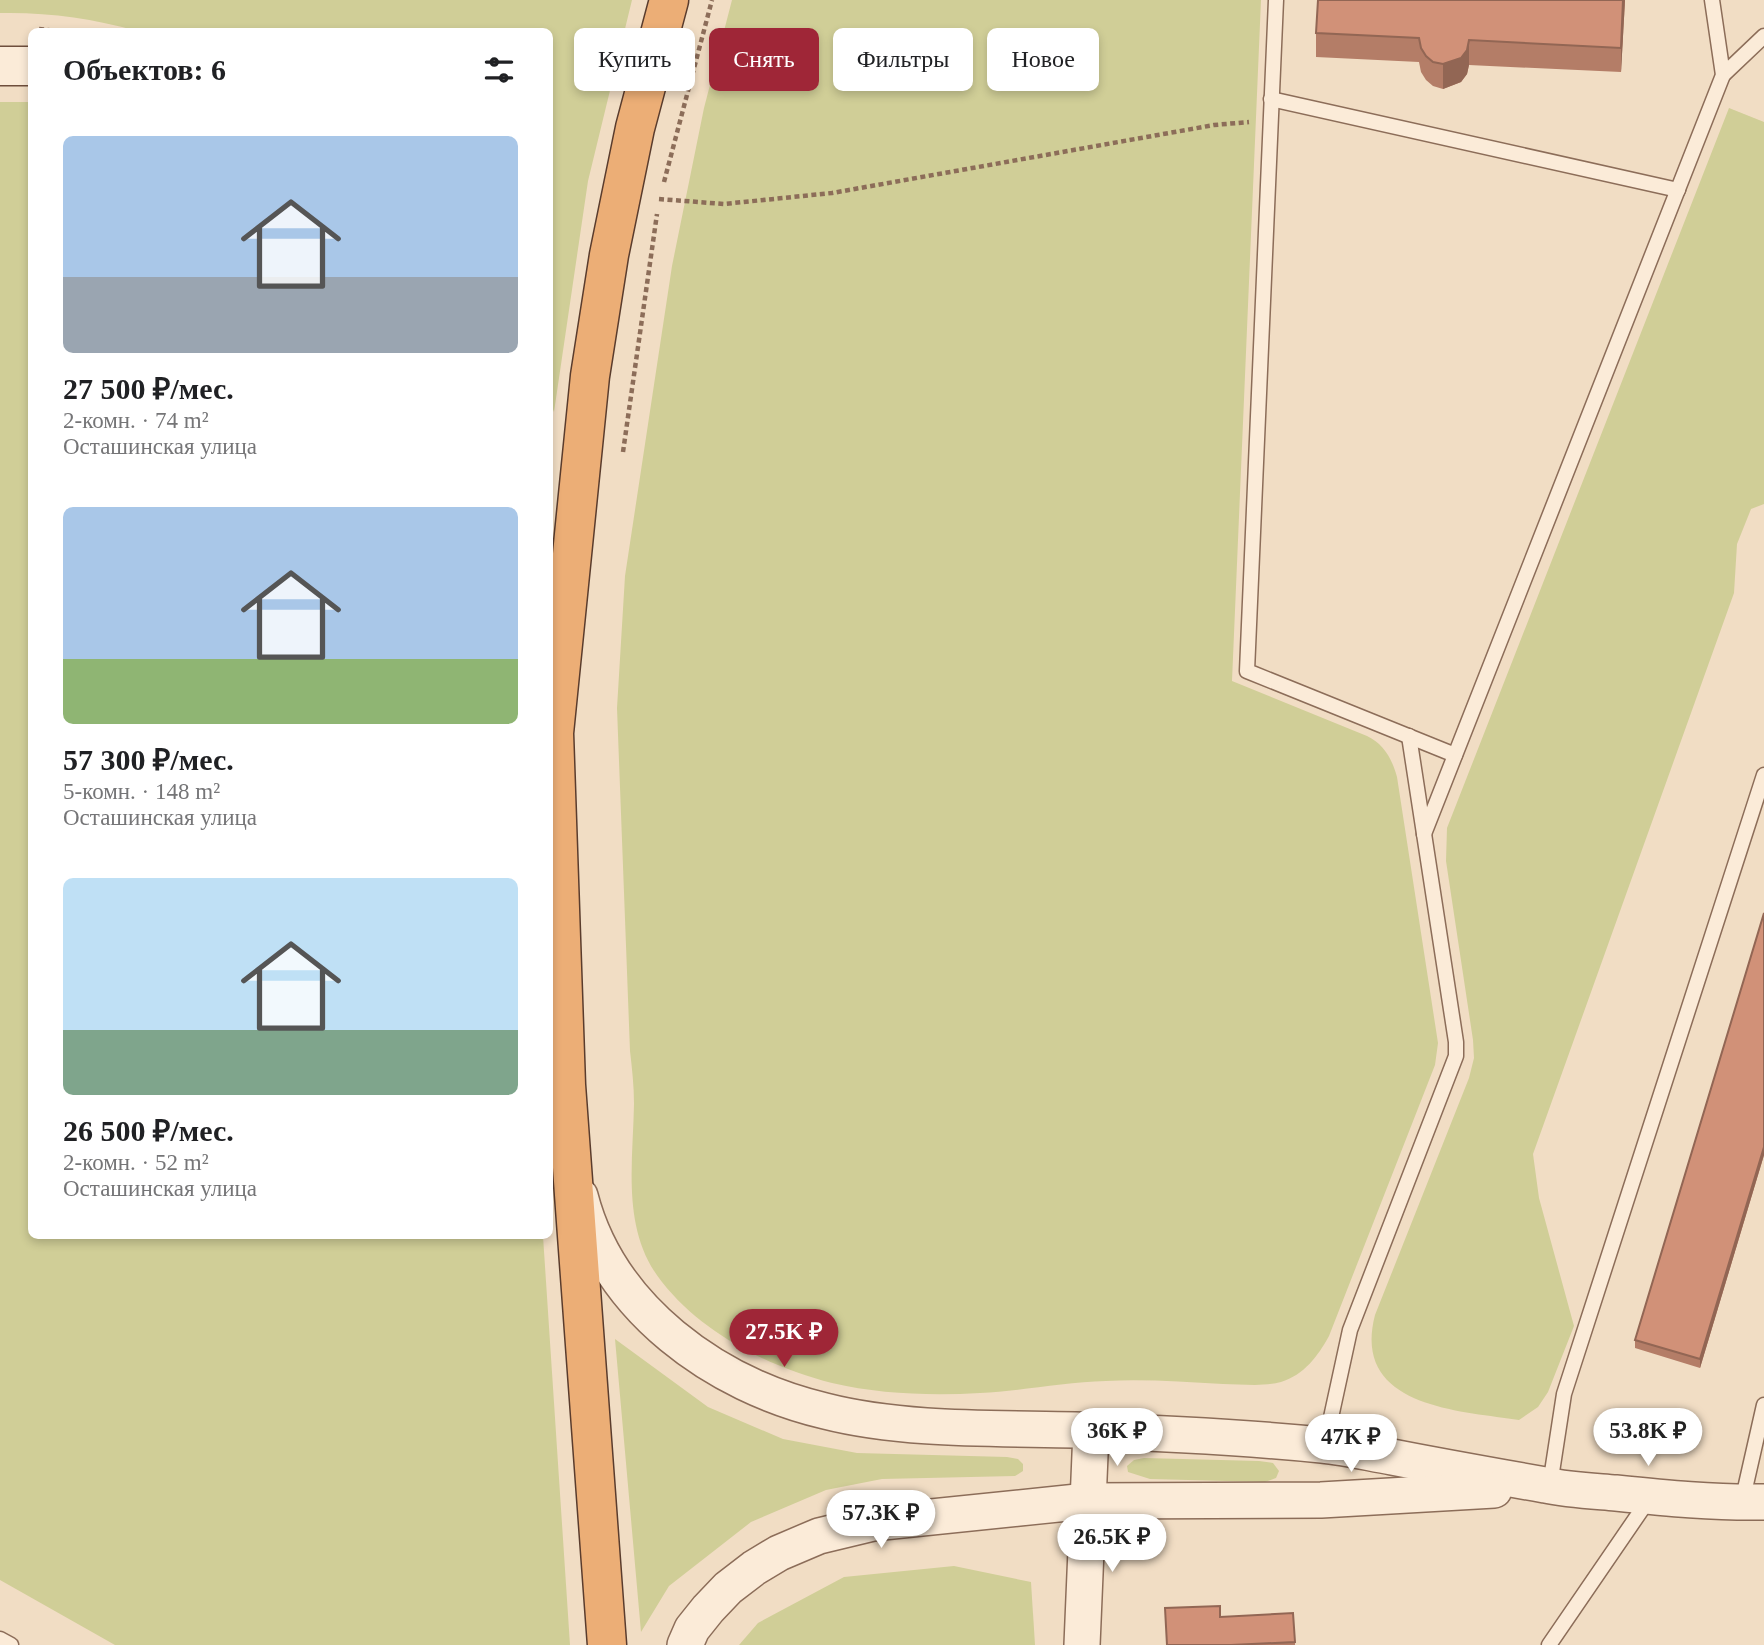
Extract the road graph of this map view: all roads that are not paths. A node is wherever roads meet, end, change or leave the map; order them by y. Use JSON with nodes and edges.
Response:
{"nodes":[{"id":1,"x":669,"y":0,"type":"edge"},
{"id":2,"x":1276,"y":0,"type":"edge"},
{"id":3,"x":1712,"y":0,"type":"edge"},
{"id":4,"x":1764,"y":36,"type":"edge"},
{"id":5,"x":0,"y":66,"type":"edge"},
{"id":6,"x":28,"y":66,"type":"edge"},
{"id":7,"x":1723,"y":75,"type":"junction"},
{"id":8,"x":1271,"y":99,"type":"junction"},
{"id":9,"x":1678,"y":190,"type":"junction"},
{"id":10,"x":553,"y":710,"type":"edge"},
{"id":11,"x":1409,"y":736,"type":"junction"},
{"id":12,"x":553,"y":743,"type":"edge"},
{"id":13,"x":1455,"y":755,"type":"junction"},
{"id":14,"x":1764,"y":775,"type":"edge"},
{"id":15,"x":1424,"y":834,"type":"junction"},
{"id":16,"x":570,"y":1146,"type":"junction"},
{"id":17,"x":1764,"y":1405,"type":"edge"},
{"id":18,"x":1091,"y":1431,"type":"junction"},
{"id":19,"x":1325,"y":1445,"type":"junction"},
{"id":20,"x":1550,"y":1486,"type":"junction"},
{"id":21,"x":1651,"y":1497,"type":"junction"},
{"id":22,"x":1321,"y":1500,"type":"junction"},
{"id":23,"x":1087,"y":1501,"type":"junction"},
{"id":24,"x":1753,"y":1502,"type":"edge"},
{"id":25,"x":0,"y":1639,"type":"edge"},
{"id":26,"x":11,"y":1645,"type":"edge"},
{"id":27,"x":607,"y":1645,"type":"edge"},
{"id":28,"x":685,"y":1645,"type":"edge"},
{"id":29,"x":1082,"y":1645,"type":"edge"},
{"id":30,"x":1549,"y":1645,"type":"edge"}],
"edges":[{"from":1,"to":10,"type":"highway"},
{"from":2,"to":8,"type":"lane"},
{"from":3,"to":7,"type":"lane"},
{"from":4,"to":7,"type":"lane"},
{"from":5,"to":6,"type":"main road"},
{"from":7,"to":9,"type":"lane"},
{"from":8,"to":9,"type":"lane"},
{"from":8,"to":11,"type":"lane"},
{"from":9,"to":13,"type":"lane"},
{"from":11,"to":13,"type":"lane"},
{"from":11,"to":15,"type":"lane"},
{"from":12,"to":16,"type":"highway"},
{"from":13,"to":15,"type":"lane"},
{"from":14,"to":20,"type":"lane"},
{"from":15,"to":19,"type":"lane"},
{"from":16,"to":18,"type":"street"},
{"from":16,"to":27,"type":"highway"},
{"from":17,"to":24,"type":"lane"},
{"from":18,"to":19,"type":"street"},
{"from":18,"to":23,"type":"street"},
{"from":19,"to":20,"type":"street"},
{"from":19,"to":22,"type":"street"},
{"from":20,"to":21,"type":"street"},
{"from":20,"to":22,"type":"street"},
{"from":21,"to":24,"type":"street"},
{"from":21,"to":30,"type":"lane"},
{"from":22,"to":23,"type":"street"},
{"from":23,"to":28,"type":"street"},
{"from":23,"to":29,"type":"street"},
{"from":25,"to":26,"type":"lane"}]}
